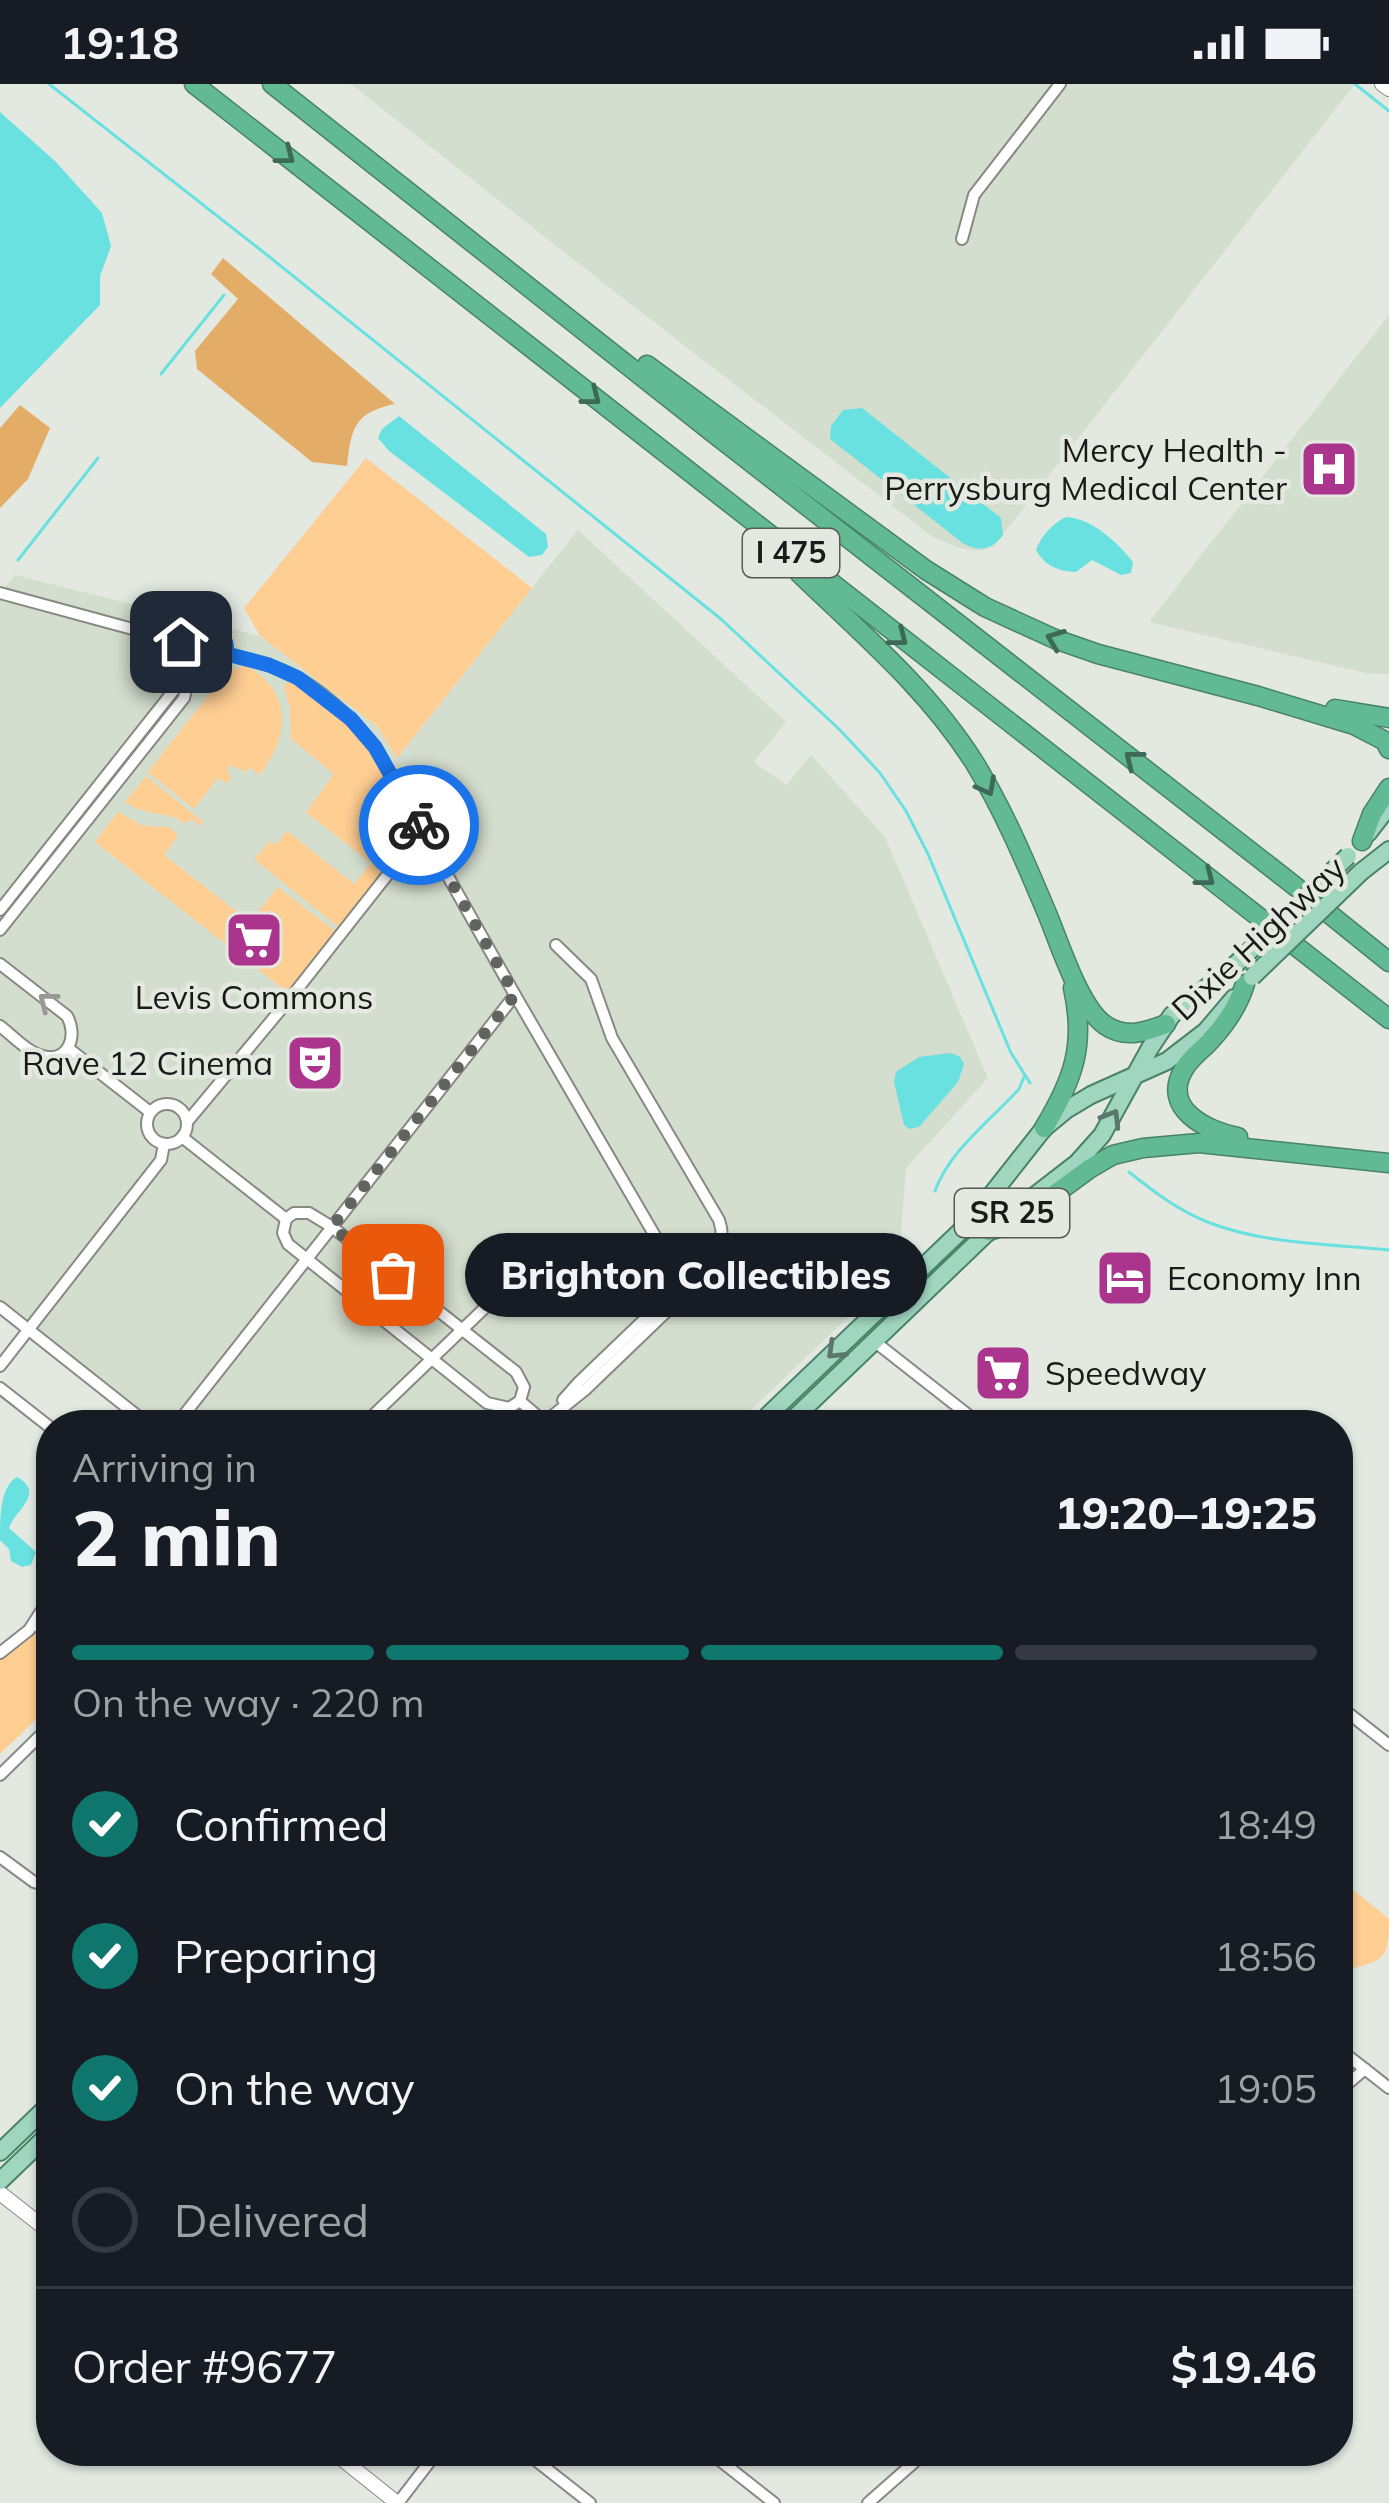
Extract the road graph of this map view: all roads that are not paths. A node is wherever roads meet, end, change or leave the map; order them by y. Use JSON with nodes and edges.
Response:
{"nodes":[{"id":1,"x":194,"y":84,"type":"edge"},
{"id":2,"x":272,"y":84,"type":"edge"},
{"id":3,"x":1060,"y":84,"type":"edge"},
{"id":4,"x":443,"y":218,"type":"junction"},
{"id":5,"x":962,"y":239,"type":"dead end"},
{"id":6,"x":675,"y":462,"type":"junction"},
{"id":7,"x":0,"y":593,"type":"edge"},
{"id":8,"x":199,"y":646,"type":"junction"},
{"id":9,"x":227,"y":654,"type":"junction"},
{"id":10,"x":204,"y":662,"type":"junction"},
{"id":11,"x":188,"y":681,"type":"junction"},
{"id":12,"x":1258,"y":696,"type":"junction"},
{"id":13,"x":1389,"y":718,"type":"edge"},
{"id":14,"x":1389,"y":749,"type":"edge"},
{"id":15,"x":1389,"y":788,"type":"edge"},
{"id":16,"x":1389,"y":806,"type":"edge"},
{"id":17,"x":422,"y":831,"type":"junction"},
{"id":18,"x":1355,"y":849,"type":"junction"},
{"id":19,"x":1389,"y":850,"type":"edge"},
{"id":20,"x":0,"y":910,"type":"edge"},
{"id":21,"x":0,"y":931,"type":"edge"},
{"id":22,"x":556,"y":945,"type":"dead end"},
{"id":23,"x":1389,"y":960,"type":"edge"},
{"id":24,"x":0,"y":964,"type":"edge"},
{"id":25,"x":1068,"y":966,"type":"junction"},
{"id":26,"x":1249,"y":981,"type":"junction"},
{"id":27,"x":515,"y":995,"type":"junction"},
{"id":28,"x":1389,"y":1019,"type":"edge"},
{"id":29,"x":1166,"y":1024,"type":"junction"},
{"id":30,"x":0,"y":1025,"type":"edge"},
{"id":31,"x":68,"y":1048,"type":"junction"},
{"id":32,"x":1134,"y":1075,"type":"junction"},
{"id":33,"x":150,"y":1112,"type":"junction"},
{"id":34,"x":187,"y":1122,"type":"junction"},
{"id":35,"x":1044,"y":1128,"type":"junction"},
{"id":36,"x":182,"y":1137,"type":"junction"},
{"id":37,"x":164,"y":1144,"type":"junction"},
{"id":38,"x":1389,"y":1159,"type":"edge"},
{"id":39,"x":286,"y":1220,"type":"junction"},
{"id":40,"x":332,"y":1227,"type":"junction"},
{"id":41,"x":989,"y":1231,"type":"junction"},
{"id":42,"x":539,"y":1252,"type":"dead end"},
{"id":43,"x":307,"y":1259,"type":"junction"},
{"id":44,"x":685,"y":1286,"type":"junction"},
{"id":45,"x":0,"y":1307,"type":"edge"},
{"id":46,"x":28,"y":1330,"type":"junction"},
{"id":47,"x":462,"y":1330,"type":"junction"},
{"id":48,"x":874,"y":1341,"type":"junction"},
{"id":49,"x":431,"y":1360,"type":"junction"},
{"id":50,"x":0,"y":1366,"type":"edge"},
{"id":51,"x":1,"y":1391,"type":"edge"},
{"id":52,"x":520,"y":1401,"type":"junction"},
{"id":53,"x":130,"y":1410,"type":"edge"},
{"id":54,"x":188,"y":1410,"type":"edge"},
{"id":55,"x":379,"y":1410,"type":"edge"},
{"id":56,"x":530,"y":1410,"type":"edge"},
{"id":57,"x":561,"y":1410,"type":"edge"},
{"id":58,"x":774,"y":1410,"type":"edge"},
{"id":59,"x":803,"y":1410,"type":"edge"},
{"id":60,"x":962,"y":1410,"type":"edge"},
{"id":61,"x":36,"y":1417,"type":"edge"},
{"id":62,"x":36,"y":1621,"type":"edge"},
{"id":63,"x":34,"y":1624,"type":"joint"},
{"id":64,"x":0,"y":1653,"type":"edge"},
{"id":65,"x":1353,"y":1717,"type":"edge"},
{"id":66,"x":36,"y":1739,"type":"edge"},
{"id":67,"x":1389,"y":1745,"type":"edge"},
{"id":68,"x":0,"y":1774,"type":"edge"},
{"id":69,"x":0,"y":1857,"type":"edge"},
{"id":70,"x":36,"y":1881,"type":"edge"},
{"id":71,"x":1353,"y":2060,"type":"edge"},
{"id":72,"x":1364,"y":2069,"type":"junction"},
{"id":73,"x":1353,"y":2079,"type":"edge"},
{"id":74,"x":1389,"y":2088,"type":"edge"},
{"id":75,"x":36,"y":2117,"type":"edge"},
{"id":76,"x":36,"y":2146,"type":"edge"},
{"id":77,"x":0,"y":2152,"type":"edge"},
{"id":78,"x":0,"y":2181,"type":"edge"},
{"id":79,"x":0,"y":2193,"type":"edge"},
{"id":80,"x":36,"y":2221,"type":"edge"},
{"id":81,"x":351,"y":2466,"type":"edge"},
{"id":82,"x":427,"y":2466,"type":"edge"},
{"id":83,"x":543,"y":2466,"type":"edge"},
{"id":84,"x":726,"y":2466,"type":"edge"},
{"id":85,"x":910,"y":2466,"type":"edge"},
{"id":86,"x":397,"y":2503,"type":"edge"},
{"id":87,"x":590,"y":2503,"type":"edge"},
{"id":88,"x":774,"y":2503,"type":"edge"},
{"id":89,"x":868,"y":2503,"type":"edge"}],
"edges":[{"from":1,"to":6,"type":"highway","number":"I 475","one_way":true},
{"from":2,"to":4,"type":"highway","number":"I 475"},
{"from":3,"to":5,"type":"street"},
{"from":12,"to":4,"type":"highway","one_way":true},
{"from":23,"to":4,"type":"highway","number":"I 475","one_way":true},
{"from":6,"to":25,"type":"highway","one_way":true},
{"from":6,"to":28,"type":"highway","number":"I 475","one_way":true},
{"from":7,"to":8,"type":"street"},
{"from":8,"to":9,"type":"street"},
{"from":8,"to":10,"type":"street"},
{"from":9,"to":10,"type":"street"},
{"from":9,"to":17,"type":"street"},
{"from":10,"to":11,"type":"street"},
{"from":11,"to":20,"type":"street"},
{"from":11,"to":21,"type":"street"},
{"from":12,"to":13,"type":"highway"},
{"from":12,"to":14,"type":"highway"},
{"from":15,"to":18,"type":"highway"},
{"from":16,"to":18,"type":"main road","name":"Dixie Highway","number":"SR 25"},
{"from":17,"to":27,"type":"street"},
{"from":17,"to":34,"type":"street"},
{"from":18,"to":29,"type":"main road","name":"Dixie Highway","number":"SR 25","bridge":true},
{"from":19,"to":26,"type":"main road","name":"Dixie Highway","bridge":true},
{"from":22,"to":44,"type":"street"},
{"from":31,"to":24,"type":"street","one_way":true},
{"from":25,"to":29,"type":"highway"},
{"from":25,"to":35,"type":"highway"},
{"from":26,"to":32,"type":"main road","name":"Dixie Highway","number":"SR 25"},
{"from":26,"to":38,"type":"highway"},
{"from":27,"to":40,"type":"street"},
{"from":27,"to":44,"type":"street"},
{"from":29,"to":32,"type":"main road","name":"Dixie Highway","number":"SR 25"},
{"from":30,"to":31,"type":"street"},
{"from":31,"to":33,"type":"street"},
{"from":32,"to":35,"type":"main road","name":"Dixie Highway","number":"SR 25"},
{"from":41,"to":32,"type":"main road","name":"Dixie Highway","number":"SR 25","one_way":true},
{"from":33,"to":34,"type":"street"},
{"from":33,"to":37,"type":"street"},
{"from":34,"to":36,"type":"street"},
{"from":35,"to":58,"type":"main road","name":"Dixie Highway","number":"SR 25","one_way":true},
{"from":36,"to":37,"type":"street"},
{"from":36,"to":39,"type":"street"},
{"from":37,"to":46,"type":"street"},
{"from":38,"to":41,"type":"highway"},
{"from":39,"to":40,"type":"street"},
{"from":39,"to":43,"type":"street"},
{"from":40,"to":43,"type":"street"},
{"from":40,"to":47,"type":"street"},
{"from":41,"to":48,"type":"main road","name":"Dixie Highway","number":"SR 25"},
{"from":42,"to":47,"type":"street"},
{"from":43,"to":49,"type":"street"},
{"from":43,"to":54,"type":"street"},
{"from":44,"to":57,"type":"street"},
{"from":45,"to":46,"type":"street"},
{"from":46,"to":50,"type":"street"},
{"from":46,"to":53,"type":"street"},
{"from":47,"to":49,"type":"street"},
{"from":47,"to":52,"type":"street"},
{"from":48,"to":59,"type":"main road","name":"Dixie Highway","number":"SR 25"},
{"from":48,"to":60,"type":"street"},
{"from":49,"to":52,"type":"street"},
{"from":49,"to":55,"type":"street"},
{"from":51,"to":61,"type":"street"},
{"from":52,"to":56,"type":"street"},
{"from":62,"to":63,"type":"street"},
{"from":63,"to":64,"type":"street"},
{"from":65,"to":67,"type":"street"},
{"from":66,"to":68,"type":"street"},
{"from":69,"to":70,"type":"street"},
{"from":71,"to":72,"type":"street"},
{"from":72,"to":73,"type":"street"},
{"from":72,"to":74,"type":"street"},
{"from":75,"to":77,"type":"main road"},
{"from":76,"to":78,"type":"main road"},
{"from":79,"to":80,"type":"street"},
{"from":81,"to":86,"type":"street"},
{"from":82,"to":86,"type":"street"},
{"from":83,"to":87,"type":"street"},
{"from":84,"to":88,"type":"street"},
{"from":85,"to":89,"type":"street"}]}
